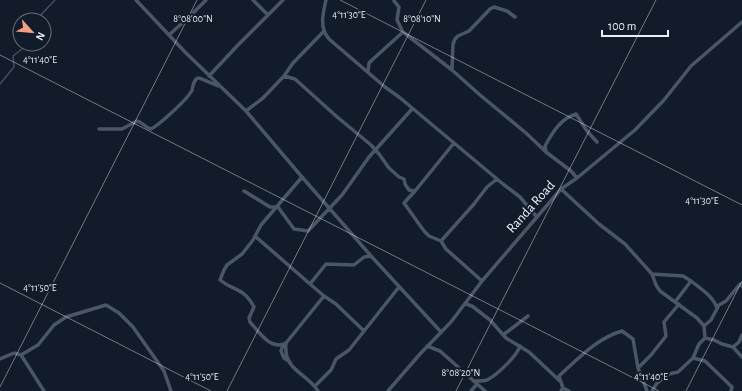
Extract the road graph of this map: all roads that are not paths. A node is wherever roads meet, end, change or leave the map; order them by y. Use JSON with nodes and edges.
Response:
{"nodes":[{"id":1,"x":136,"y":0,"type":"edge"},
{"id":2,"x":206,"y":0,"type":"edge"},
{"id":3,"x":253,"y":0,"type":"edge"},
{"id":4,"x":283,"y":0,"type":"edge"},
{"id":5,"x":326,"y":0,"type":"edge"},
{"id":6,"x":394,"y":2,"type":"dead end"},
{"id":7,"x":268,"y":15,"type":"junction"},
{"id":8,"x":515,"y":17,"type":"dead end"},
{"id":9,"x":742,"y":22,"type":"edge"},
{"id":10,"x":324,"y":31,"type":"junction"},
{"id":11,"x":403,"y":32,"type":"junction"},
{"id":12,"x":169,"y":35,"type":"junction"},
{"id":13,"x":452,"y":70,"type":"junction"},
{"id":14,"x":368,"y":72,"type":"junction"},
{"id":15,"x":210,"y":76,"type":"junction"},
{"id":16,"x":284,"y":76,"type":"junction"},
{"id":17,"x":220,"y":86,"type":"junction"},
{"id":18,"x":412,"y":109,"type":"junction"},
{"id":19,"x":246,"y":110,"type":"junction"},
{"id":20,"x":99,"y":129,"type":"dead end"},
{"id":21,"x":598,"y":142,"type":"dead end"},
{"id":22,"x":454,"y":143,"type":"junction"},
{"id":23,"x":375,"y":151,"type":"junction"},
{"id":24,"x":546,"y":152,"type":"junction"},
{"id":25,"x":302,"y":177,"type":"junction"},
{"id":26,"x":577,"y":178,"type":"junction"},
{"id":27,"x":497,"y":179,"type":"junction"},
{"id":28,"x":561,"y":189,"type":"junction"},
{"id":29,"x":244,"y":191,"type":"dead end"},
{"id":30,"x":415,"y":191,"type":"junction"},
{"id":31,"x":278,"y":207,"type":"junction"},
{"id":32,"x":329,"y":208,"type":"junction"},
{"id":33,"x":536,"y":216,"type":"junction"},
{"id":34,"x":255,"y":236,"type":"junction"},
{"id":35,"x":441,"y":241,"type":"junction"},
{"id":36,"x":371,"y":256,"type":"junction"},
{"id":37,"x":652,"y":274,"type":"junction"},
{"id":38,"x":482,"y":281,"type":"junction"},
{"id":39,"x":691,"y":281,"type":"junction"},
{"id":40,"x":310,"y":284,"type":"junction"},
{"id":41,"x":742,"y":286,"type":"edge"},
{"id":42,"x":398,"y":287,"type":"junction"},
{"id":43,"x":324,"y":296,"type":"junction"},
{"id":44,"x":675,"y":302,"type":"junction"},
{"id":45,"x":466,"y":304,"type":"junction"},
{"id":46,"x":679,"y":304,"type":"junction"},
{"id":47,"x":717,"y":308,"type":"junction"},
{"id":48,"x":528,"y":316,"type":"dead end"},
{"id":49,"x":704,"y":326,"type":"junction"},
{"id":50,"x":364,"y":330,"type":"junction"},
{"id":51,"x":441,"y":332,"type":"junction"},
{"id":52,"x":503,"y":335,"type":"junction"},
{"id":53,"x":742,"y":335,"type":"edge"},
{"id":54,"x":705,"y":338,"type":"junction"},
{"id":55,"x":285,"y":344,"type":"junction"},
{"id":56,"x":427,"y":346,"type":"junction"},
{"id":57,"x":520,"y":346,"type":"junction"},
{"id":58,"x":733,"y":347,"type":"junction"},
{"id":59,"x":21,"y":355,"type":"junction"},
{"id":60,"x":742,"y":357,"type":"edge"},
{"id":61,"x":693,"y":358,"type":"junction"},
{"id":62,"x":0,"y":359,"type":"edge"},
{"id":63,"x":638,"y":368,"type":"junction"},
{"id":64,"x":561,"y":382,"type":"junction"},
{"id":65,"x":475,"y":383,"type":"junction"},
{"id":66,"x":315,"y":386,"type":"junction"},
{"id":67,"x":562,"y":390,"type":"edge"},
{"id":68,"x":44,"y":391,"type":"edge"},
{"id":69,"x":172,"y":391,"type":"edge"},
{"id":70,"x":318,"y":391,"type":"edge"},
{"id":71,"x":388,"y":391,"type":"edge"},
{"id":72,"x":471,"y":391,"type":"edge"},
{"id":73,"x":485,"y":391,"type":"edge"},
{"id":74,"x":569,"y":391,"type":"edge"},
{"id":75,"x":647,"y":391,"type":"edge"},
{"id":76,"x":652,"y":391,"type":"edge"},
{"id":77,"x":731,"y":391,"type":"edge"}],
"edges":[{"from":1,"to":12,"type":"street"},
{"from":2,"to":12,"type":"street"},
{"from":3,"to":7,"type":"street"},
{"from":4,"to":7,"type":"street"},
{"from":5,"to":10,"type":"street"},
{"from":6,"to":11,"type":"street"},
{"from":7,"to":15,"type":"street"},
{"from":8,"to":13,"type":"street"},
{"from":9,"to":26,"type":"street","name":"Randa Road"},
{"from":10,"to":14,"type":"street"},
{"from":10,"to":16,"type":"street"},
{"from":11,"to":13,"type":"street"},
{"from":11,"to":14,"type":"street"},
{"from":12,"to":15,"type":"street"},
{"from":13,"to":24,"type":"street"},
{"from":14,"to":18,"type":"street"},
{"from":15,"to":17,"type":"street"},
{"from":16,"to":19,"type":"street"},
{"from":16,"to":23,"type":"street"},
{"from":17,"to":19,"type":"street"},
{"from":17,"to":20,"type":"street"},
{"from":18,"to":22,"type":"street"},
{"from":18,"to":23,"type":"street"},
{"from":19,"to":25,"type":"street"},
{"from":21,"to":24,"type":"street"},
{"from":22,"to":27,"type":"street"},
{"from":22,"to":30,"type":"street"},
{"from":23,"to":30,"type":"street"},
{"from":23,"to":32,"type":"street"},
{"from":24,"to":26,"type":"street"},
{"from":25,"to":31,"type":"street"},
{"from":25,"to":32,"type":"street"},
{"from":26,"to":28,"type":"street","name":"Randa Road"},
{"from":27,"to":33,"type":"street"},
{"from":27,"to":35,"type":"street"},
{"from":28,"to":33,"type":"street","name":"Randa Road"},
{"from":28,"to":37,"type":"street"},
{"from":29,"to":31,"type":"street"},
{"from":30,"to":35,"type":"street"},
{"from":31,"to":32,"type":"street"},
{"from":31,"to":34,"type":"street"},
{"from":32,"to":36,"type":"street"},
{"from":33,"to":38,"type":"street","name":"Randa Road"},
{"from":34,"to":40,"type":"street"},
{"from":34,"to":55,"type":"street"},
{"from":35,"to":38,"type":"street"},
{"from":36,"to":40,"type":"street"},
{"from":36,"to":42,"type":"street"},
{"from":37,"to":39,"type":"street"},
{"from":37,"to":44,"type":"street"},
{"from":38,"to":45,"type":"street","name":"Randa Road"},
{"from":39,"to":44,"type":"street"},
{"from":39,"to":47,"type":"street"},
{"from":40,"to":43,"type":"street"},
{"from":41,"to":47,"type":"street"},
{"from":42,"to":50,"type":"street"},
{"from":42,"to":51,"type":"street"},
{"from":43,"to":50,"type":"street"},
{"from":43,"to":55,"type":"street"},
{"from":44,"to":46,"type":"street"},
{"from":45,"to":51,"type":"street","name":"Randa Road"},
{"from":45,"to":52,"type":"street"},
{"from":46,"to":49,"type":"street"},
{"from":46,"to":63,"type":"street"},
{"from":47,"to":49,"type":"street"},
{"from":48,"to":52,"type":"street"},
{"from":49,"to":54,"type":"street"},
{"from":50,"to":66,"type":"street"},
{"from":51,"to":56,"type":"street","name":"Randa Road"},
{"from":52,"to":57,"type":"street"},
{"from":53,"to":58,"type":"street"},
{"from":54,"to":58,"type":"street"},
{"from":54,"to":61,"type":"street"},
{"from":55,"to":66,"type":"street"},
{"from":56,"to":65,"type":"street"},
{"from":56,"to":71,"type":"street","name":"Randa Road"},
{"from":57,"to":64,"type":"street"},
{"from":57,"to":65,"type":"street"},
{"from":58,"to":60,"type":"street"},
{"from":59,"to":62,"type":"street"},
{"from":59,"to":68,"type":"street"},
{"from":59,"to":69,"type":"street"},
{"from":61,"to":76,"type":"street"},
{"from":61,"to":77,"type":"street"},
{"from":63,"to":64,"type":"street"},
{"from":63,"to":75,"type":"street"},
{"from":64,"to":67,"type":"street"},
{"from":65,"to":72,"type":"street"},
{"from":65,"to":73,"type":"street"},
{"from":66,"to":70,"type":"street"},
{"from":67,"to":74,"type":"street"}]}
